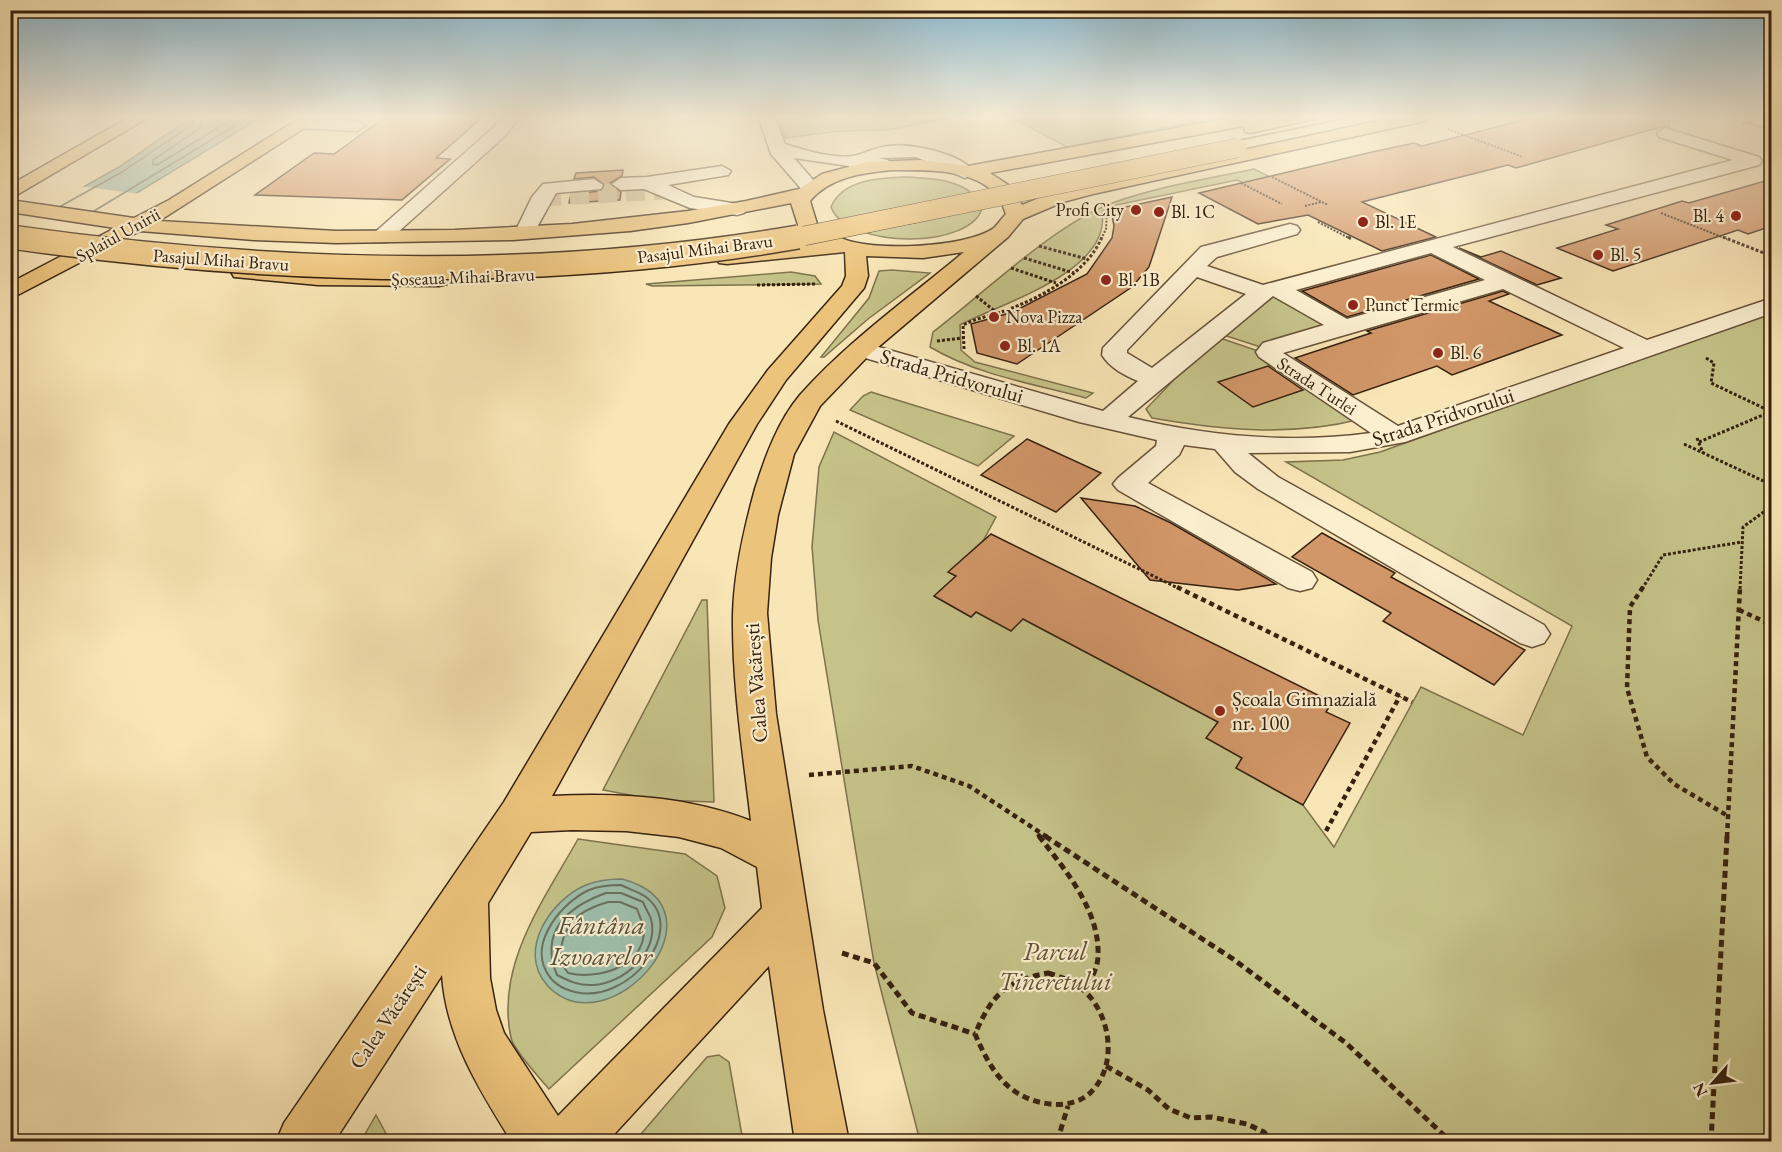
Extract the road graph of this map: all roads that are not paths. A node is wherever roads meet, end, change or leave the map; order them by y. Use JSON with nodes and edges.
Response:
{"nodes":[{"id":1,"x":65,"y":170,"type":"edge"},
{"id":2,"x":229,"y":170,"type":"edge"},
{"id":3,"x":457,"y":170,"type":"edge"},
{"id":4,"x":792,"y":170,"type":"edge"},
{"id":5,"x":847,"y":170,"type":"edge"},
{"id":6,"x":952,"y":170,"type":"edge"},
{"id":7,"x":961,"y":170,"type":"edge"},
{"id":8,"x":977,"y":170,"type":"edge"},
{"id":9,"x":1033,"y":170,"type":"edge"},
{"id":10,"x":1130,"y":170,"type":"edge"},
{"id":11,"x":1187,"y":170,"type":"edge"},
{"id":12,"x":1737,"y":170,"type":"edge"},
{"id":13,"x":722,"y":171,"type":"dead end"},
{"id":14,"x":965,"y":172,"type":"junction"},
{"id":15,"x":647,"y":183,"type":"junction"},
{"id":16,"x":621,"y":184,"type":"dead end"},
{"id":17,"x":594,"y":185,"type":"dead end"},
{"id":18,"x":945,"y":187,"type":"dead end"},
{"id":19,"x":808,"y":191,"type":"junction"},
{"id":20,"x":13,"y":206,"type":"edge"},
{"id":21,"x":737,"y":209,"type":"junction"},
{"id":22,"x":819,"y":211,"type":"dead end"},
{"id":23,"x":1016,"y":214,"type":"junction"},
{"id":24,"x":138,"y":226,"type":"junction"},
{"id":25,"x":1290,"y":230,"type":"dead end"},
{"id":26,"x":524,"y":234,"type":"junction"},
{"id":27,"x":999,"y":234,"type":"junction"},
{"id":28,"x":10,"y":237,"type":"edge"},
{"id":29,"x":380,"y":238,"type":"junction"},
{"id":30,"x":1433,"y":246,"type":"junction"},
{"id":31,"x":10,"y":247,"type":"edge"},
{"id":32,"x":850,"y":247,"type":"junction"},
{"id":33,"x":80,"y":256,"type":"junction"},
{"id":34,"x":1192,"y":268,"type":"junction"},
{"id":35,"x":1505,"y":281,"type":"junction"},
{"id":36,"x":1269,"y":290,"type":"junction"},
{"id":37,"x":10,"y":292,"type":"edge"},
{"id":38,"x":1772,"y":305,"type":"edge"},
{"id":39,"x":1344,"y":327,"type":"junction"},
{"id":40,"x":861,"y":349,"type":"junction"},
{"id":41,"x":1646,"y":349,"type":"junction"},
{"id":42,"x":1155,"y":379,"type":"junction"},
{"id":43,"x":1108,"y":421,"type":"junction"},
{"id":44,"x":1173,"y":435,"type":"junction"},
{"id":45,"x":1395,"y":436,"type":"junction"},
{"id":46,"x":1225,"y":444,"type":"junction"},
{"id":47,"x":1300,"y":580,"type":"dead end"},
{"id":48,"x":1532,"y":634,"type":"dead end"},
{"id":49,"x":519,"y":815,"type":"junction"},
{"id":50,"x":776,"y":855,"type":"junction"},
{"id":51,"x":466,"y":899,"type":"junction"},
{"id":52,"x":785,"y":916,"type":"junction"},
{"id":53,"x":303,"y":1142,"type":"edge"},
{"id":54,"x":544,"y":1142,"type":"edge"},
{"id":55,"x":570,"y":1142,"type":"edge"},
{"id":56,"x":822,"y":1142,"type":"edge"}],
"edges":[{"from":1,"to":20,"type":"main road"},
{"from":2,"to":24,"type":"main road","name":"Splaiul Unirii"},
{"from":3,"to":29,"type":"street"},
{"from":4,"to":19,"type":"street"},
{"from":5,"to":19,"type":"main road","name":"Șoseaua Mihai Bravu"},
{"from":6,"to":14,"type":"main road","name":"Șoseaua Mihai Bravu"},
{"from":7,"to":14,"type":"street"},
{"from":8,"to":14,"type":"main road"},
{"from":9,"to":18,"type":"main road"},
{"from":10,"to":28,"type":"main road","name":"Pasajul Mihai Bravu","bridge":true},
{"from":11,"to":23,"type":"main road"},
{"from":12,"to":30,"type":"street"},
{"from":13,"to":15,"type":"street"},
{"from":14,"to":23,"type":"main road"},
{"from":15,"to":16,"type":"street"},
{"from":15,"to":21,"type":"street"},
{"from":17,"to":26,"type":"street"},
{"from":19,"to":21,"type":"main road","name":"Șoseaua Mihai Bravu"},
{"from":19,"to":32,"type":"main road"},
{"from":20,"to":22,"type":"main road","name":"Pasajul Mihai Bravu"},
{"from":20,"to":24,"type":"main road","name":"Șoseaua Mihai Bravu"},
{"from":21,"to":26,"type":"main road","name":"Șoseaua Mihai Bravu"},
{"from":23,"to":27,"type":"main road","name":"Calea Văcărești"},
{"from":24,"to":29,"type":"main road","name":"Șoseaua Mihai Bravu"},
{"from":24,"to":33,"type":"main road","name":"Splaiul Unirii"},
{"from":25,"to":34,"type":"street"},
{"from":26,"to":29,"type":"main road","name":"Șoseaua Mihai Bravu"},
{"from":27,"to":32,"type":"main road"},
{"from":27,"to":40,"type":"main road","name":"Calea Văcărești"},
{"from":30,"to":35,"type":"street"},
{"from":30,"to":36,"type":"street"},
{"from":31,"to":33,"type":"main road","name":"Șoseaua Mihai Bravu"},
{"from":32,"to":33,"type":"main road","name":"Șoseaua Mihai Bravu"},
{"from":32,"to":49,"type":"main road","name":"Calea Văcărești"},
{"from":33,"to":37,"type":"main road","name":"Splaiul Unirii"},
{"from":34,"to":36,"type":"street"},
{"from":34,"to":42,"type":"street"},
{"from":35,"to":39,"type":"street","name":"Strada Turlei"},
{"from":35,"to":41,"type":"street"},
{"from":36,"to":39,"type":"street"},
{"from":36,"to":42,"type":"street"},
{"from":38,"to":41,"type":"street","name":"Strada Pridvorului"},
{"from":39,"to":45,"type":"street","name":"Strada Turlei"},
{"from":40,"to":43,"type":"street","name":"Strada Pridvorului"},
{"from":40,"to":50,"type":"main road","name":"Calea Văcărești"},
{"from":41,"to":45,"type":"street","name":"Strada Pridvorului"},
{"from":42,"to":43,"type":"street"},
{"from":43,"to":44,"type":"street","name":"Strada Pridvorului"},
{"from":44,"to":46,"type":"street","name":"Strada Pridvorului"},
{"from":44,"to":47,"type":"street"},
{"from":45,"to":46,"type":"street","name":"Strada Pridvorului"},
{"from":46,"to":48,"type":"street"},
{"from":49,"to":50,"type":"main road"},
{"from":49,"to":51,"type":"main road","name":"Calea Văcărești"},
{"from":50,"to":52,"type":"main road","name":"Calea Văcărești"},
{"from":51,"to":53,"type":"main road","name":"Calea Văcărești"},
{"from":51,"to":54,"type":"main road"},
{"from":52,"to":55,"type":"main road"},
{"from":52,"to":56,"type":"main road","name":"Calea Văcărești"}]}
